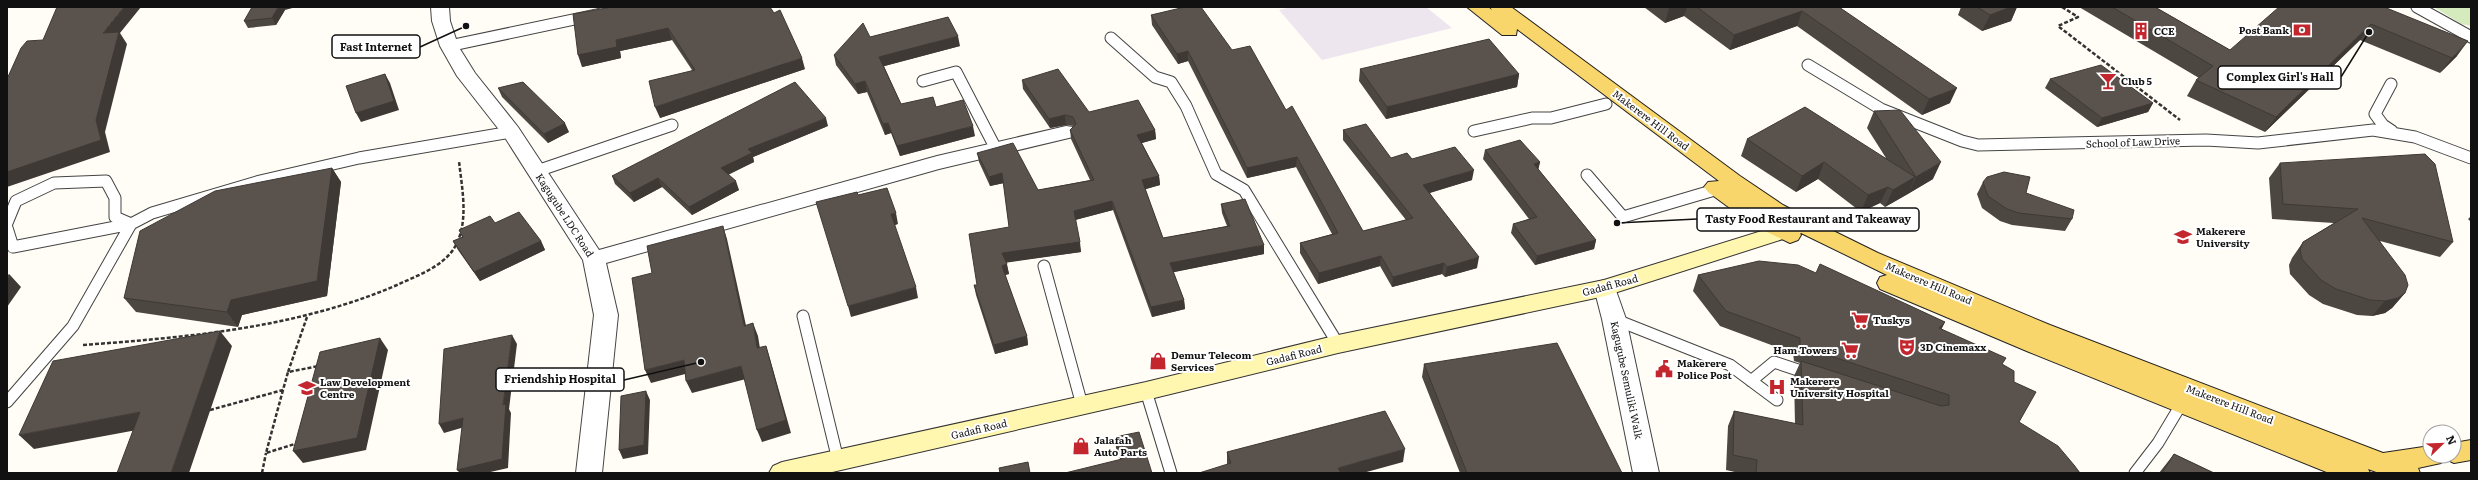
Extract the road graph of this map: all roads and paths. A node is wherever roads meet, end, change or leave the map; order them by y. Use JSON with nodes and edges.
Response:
{"nodes":[{"id":1,"x":440,"y":7,"type":"edge"},
{"id":2,"x":634,"y":7,"type":"edge"},
{"id":3,"x":1476,"y":7,"type":"edge"},
{"id":4,"x":1499,"y":7,"type":"edge"},
{"id":5,"x":2062,"y":7,"type":"edge"},
{"id":6,"x":2417,"y":7,"type":"edge"},
{"id":7,"x":1111,"y":38,"type":"dead end"},
{"id":8,"x":2471,"y":38,"type":"edge"},
{"id":9,"x":449,"y":46,"type":"junction"},
{"id":10,"x":1808,"y":65,"type":"dead end"},
{"id":11,"x":923,"y":81,"type":"dead end"},
{"id":12,"x":2391,"y":84,"type":"dead end"},
{"id":13,"x":1606,"y":104,"type":"junction"},
{"id":14,"x":672,"y":125,"type":"dead end"},
{"id":15,"x":1474,"y":131,"type":"dead end"},
{"id":16,"x":511,"y":132,"type":"junction"},
{"id":17,"x":1066,"y":132,"type":"dead end"},
{"id":18,"x":2397,"y":134,"type":"junction"},
{"id":19,"x":2206,"y":140,"type":"junction"},
{"id":20,"x":457,"y":141,"type":"junction"},
{"id":21,"x":996,"y":149,"type":"junction"},
{"id":22,"x":2471,"y":158,"type":"edge"},
{"id":23,"x":537,"y":171,"type":"junction"},
{"id":24,"x":1587,"y":175,"type":"dead end"},
{"id":25,"x":1718,"y":189,"type":"junction"},
{"id":26,"x":7,"y":223,"type":"edge"},
{"id":27,"x":131,"y":224,"type":"junction"},
{"id":28,"x":7,"y":228,"type":"edge"},
{"id":29,"x":1793,"y":228,"type":"junction"},
{"id":30,"x":594,"y":259,"type":"junction"},
{"id":31,"x":1044,"y":266,"type":"dead end"},
{"id":32,"x":1605,"y":288,"type":"junction"},
{"id":33,"x":803,"y":316,"type":"dead end"},
{"id":34,"x":307,"y":317,"type":"junction"},
{"id":35,"x":1614,"y":319,"type":"junction"},
{"id":36,"x":1338,"y":344,"type":"junction"},
{"id":37,"x":54,"y":348,"type":"junction"},
{"id":38,"x":322,"y":365,"type":"edge"},
{"id":39,"x":288,"y":372,"type":"junction"},
{"id":40,"x":1825,"y":379,"type":"edge"},
{"id":41,"x":1751,"y":380,"type":"junction"},
{"id":42,"x":283,"y":390,"type":"junction"},
{"id":43,"x":1146,"y":391,"type":"junction"},
{"id":44,"x":1777,"y":400,"type":"dead end"},
{"id":45,"x":7,"y":402,"type":"edge"},
{"id":46,"x":2182,"y":403,"type":"junction"},
{"id":47,"x":1082,"y":405,"type":"junction"},
{"id":48,"x":210,"y":410,"type":"dead end"},
{"id":49,"x":302,"y":442,"type":"edge"},
{"id":50,"x":266,"y":453,"type":"junction"},
{"id":51,"x":2422,"y":457,"type":"edge"},
{"id":52,"x":838,"y":460,"type":"junction"},
{"id":53,"x":2382,"y":463,"type":"junction"},
{"id":54,"x":262,"y":473,"type":"edge"},
{"id":55,"x":589,"y":473,"type":"edge"},
{"id":56,"x":782,"y":473,"type":"edge"},
{"id":57,"x":1171,"y":473,"type":"edge"},
{"id":58,"x":1646,"y":473,"type":"edge"},
{"id":59,"x":2135,"y":473,"type":"edge"},
{"id":60,"x":2357,"y":473,"type":"edge"},
{"id":61,"x":2407,"y":473,"type":"edge"}],
"edges":[{"from":1,"to":9,"type":"street","name":"Kagugube LDC Road"},
{"from":2,"to":9,"type":"street"},
{"from":3,"to":13,"type":"main road","name":"Makerere Hill Road"},
{"from":4,"to":29,"type":"main road","name":"Makerere Hill Road"},
{"from":5,"to":19,"type":"path"},
{"from":6,"to":8,"type":"lane"},
{"from":7,"to":36,"type":"lane"},
{"from":9,"to":16,"type":"street","name":"Kagugube LDC Road"},
{"from":10,"to":19,"type":"lane","name":"School of Law Drive"},
{"from":11,"to":21,"type":"lane"},
{"from":12,"to":18,"type":"lane"},
{"from":13,"to":15,"type":"lane"},
{"from":13,"to":25,"type":"main road","name":"Makerere Hill Road"},
{"from":14,"to":23,"type":"lane"},
{"from":16,"to":20,"type":"lane"},
{"from":16,"to":23,"type":"street","name":"Kagugube LDC Road"},
{"from":17,"to":21,"type":"street"},
{"from":18,"to":19,"type":"lane","name":"School of Law Drive"},
{"from":18,"to":22,"type":"lane","name":"School of Law Drive"},
{"from":20,"to":27,"type":"lane"},
{"from":20,"to":34,"type":"path"},
{"from":21,"to":30,"type":"street"},
{"from":23,"to":30,"type":"street","name":"Kagugube LDC Road"},
{"from":24,"to":25,"type":"lane"},
{"from":25,"to":29,"type":"main road","name":"Makerere Hill Road"},
{"from":26,"to":27,"type":"lane"},
{"from":27,"to":28,"type":"lane"},
{"from":27,"to":37,"type":"lane"},
{"from":29,"to":32,"type":"street","name":"Gadafi Road"},
{"from":29,"to":46,"type":"main road","name":"Makerere Hill Road"},
{"from":29,"to":53,"type":"main road","name":"Makerere Hill Road"},
{"from":30,"to":55,"type":"street","name":"Kagugube LDC Road"},
{"from":31,"to":47,"type":"lane"},
{"from":32,"to":35,"type":"street","name":"Kagugube Semuliki Walk"},
{"from":32,"to":36,"type":"street","name":"Gadafi Road"},
{"from":33,"to":52,"type":"lane"},
{"from":34,"to":37,"type":"path"},
{"from":34,"to":39,"type":"path"},
{"from":35,"to":41,"type":"lane"},
{"from":35,"to":58,"type":"street","name":"Kagugube Semuliki Walk"},
{"from":36,"to":43,"type":"street","name":"Gadafi Road"},
{"from":37,"to":45,"type":"lane"},
{"from":38,"to":39,"type":"path"},
{"from":39,"to":42,"type":"path"},
{"from":40,"to":41,"type":"lane"},
{"from":41,"to":44,"type":"lane"},
{"from":42,"to":48,"type":"path"},
{"from":42,"to":50,"type":"path"},
{"from":43,"to":47,"type":"street","name":"Gadafi Road"},
{"from":43,"to":57,"type":"lane"},
{"from":46,"to":59,"type":"lane"},
{"from":46,"to":60,"type":"main road","name":"Makerere Hill Road"},
{"from":47,"to":52,"type":"street","name":"Gadafi Road"},
{"from":49,"to":50,"type":"path"},
{"from":50,"to":54,"type":"path"},
{"from":51,"to":53,"type":"main road"},
{"from":52,"to":56,"type":"street","name":"Gadafi Road"},
{"from":53,"to":61,"type":"main road","name":"Makerere Hill Road"}]}
